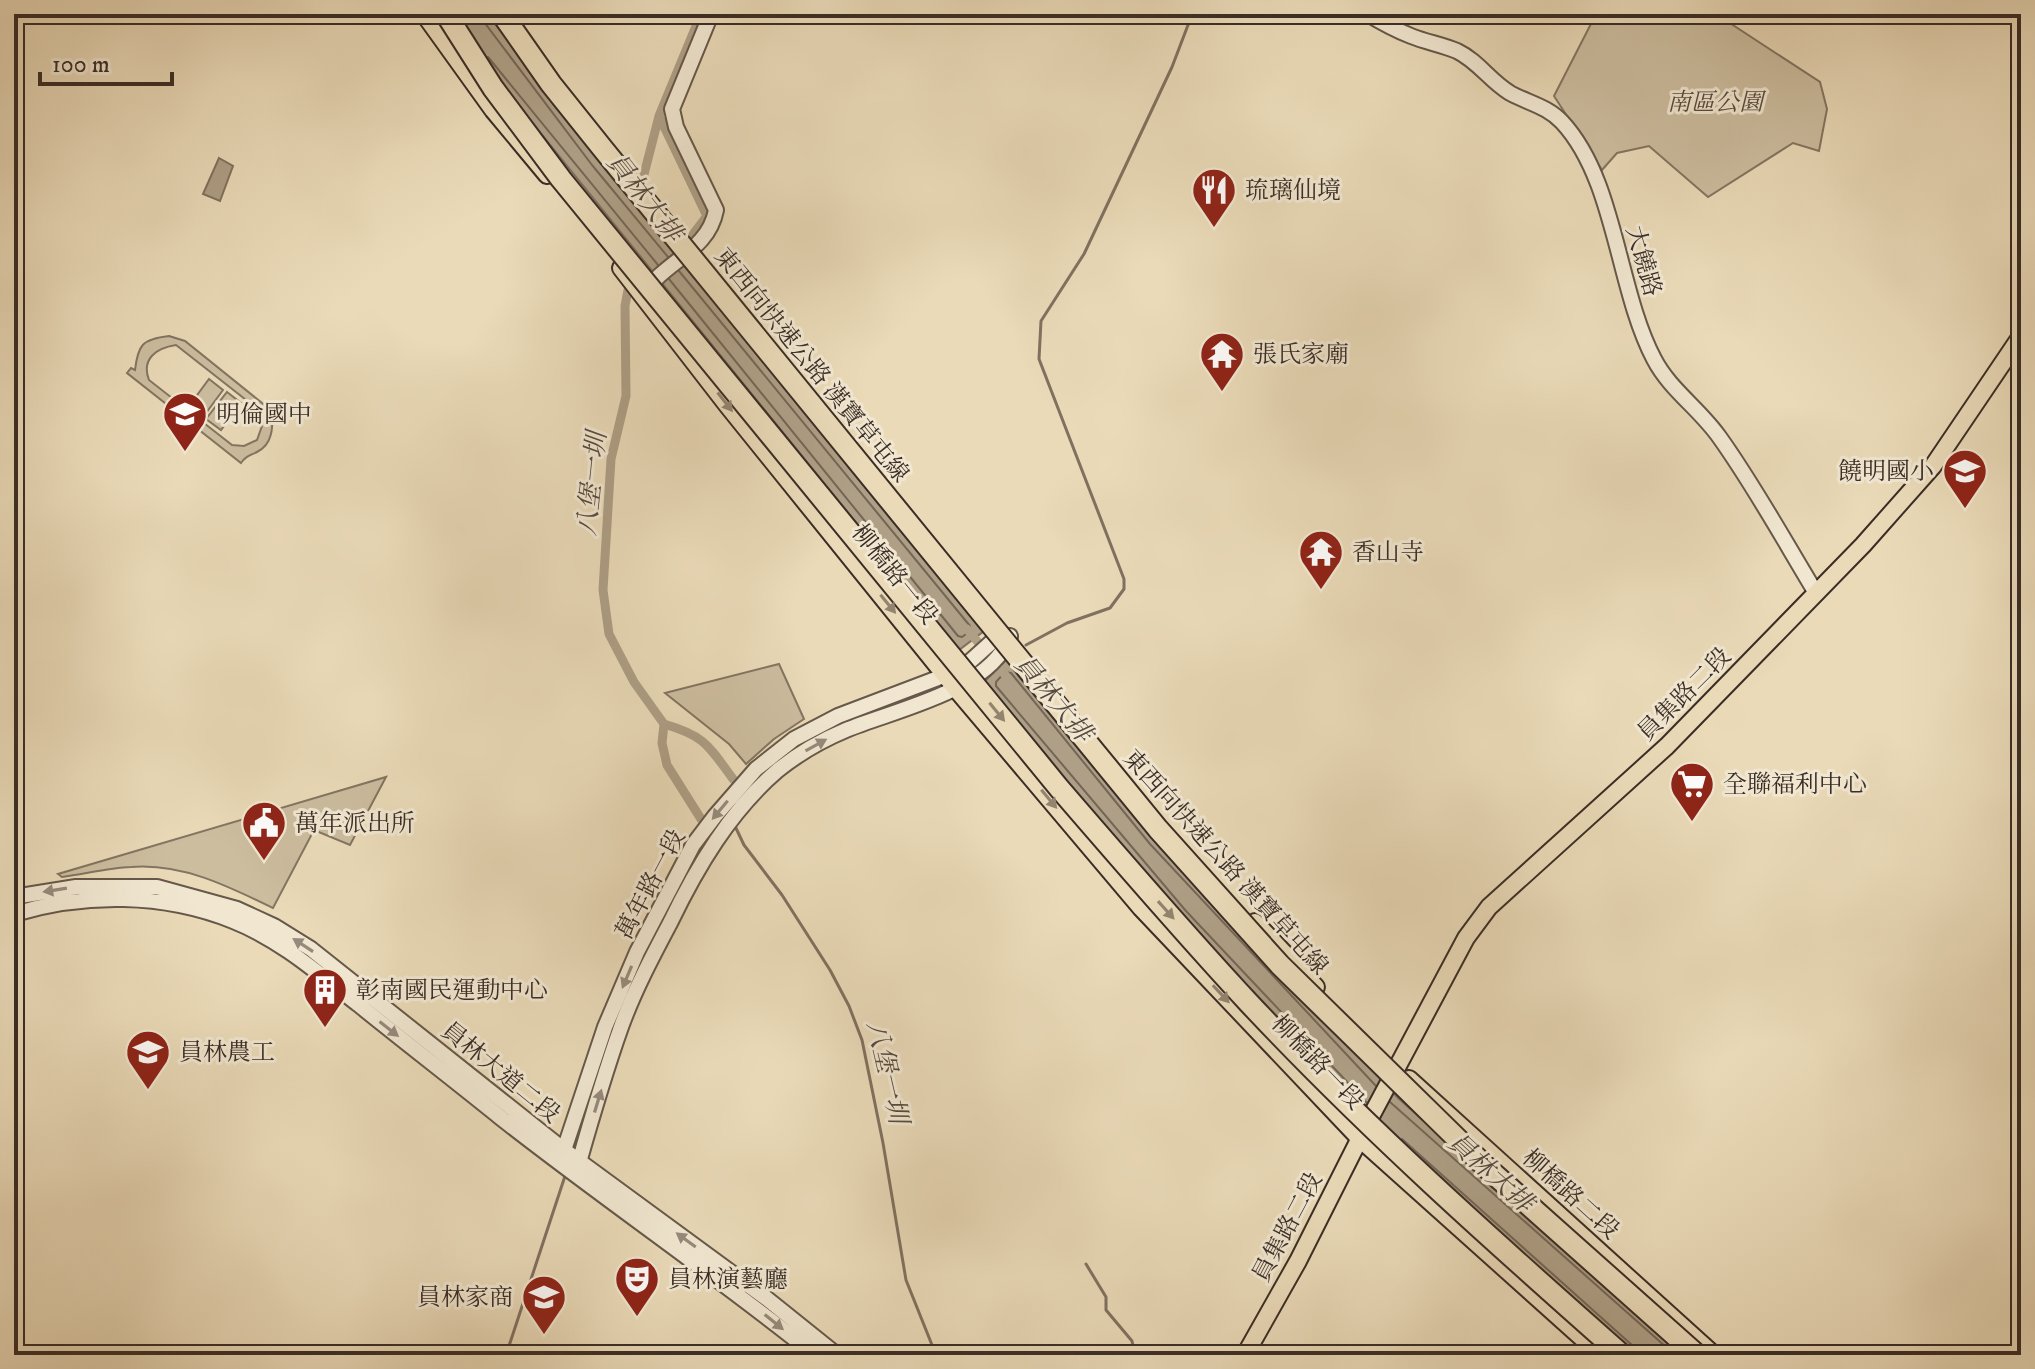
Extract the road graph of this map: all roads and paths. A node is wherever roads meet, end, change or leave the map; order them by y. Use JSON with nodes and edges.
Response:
{"nodes":[{"id":1,"x":424,"y":14,"type":"edge"},
{"id":2,"x":446,"y":14,"type":"edge"},
{"id":3,"x":502,"y":14,"type":"edge"},
{"id":4,"x":512,"y":14,"type":"edge"},
{"id":5,"x":711,"y":14,"type":"edge"},
{"id":6,"x":1368,"y":14,"type":"edge"},
{"id":7,"x":687,"y":253,"type":"junction"},
{"id":8,"x":646,"y":290,"type":"junction"},
{"id":9,"x":2021,"y":336,"type":"edge"},
{"id":10,"x":1816,"y":593,"type":"junction"},
{"id":11,"x":1003,"y":642,"type":"junction"},
{"id":12,"x":970,"y":671,"type":"junction"},
{"id":13,"x":946,"y":675,"type":"junction"},
{"id":14,"x":956,"y":689,"type":"junction"},
{"id":15,"x":744,"y":794,"type":"junction"},
{"id":16,"x":14,"y":897,"type":"edge"},
{"id":17,"x":14,"y":914,"type":"edge"},
{"id":18,"x":1397,"y":1067,"type":"junction"},
{"id":19,"x":1360,"y":1139,"type":"junction"},
{"id":20,"x":562,"y":1157,"type":"junction"},
{"id":21,"x":577,"y":1168,"type":"junction"},
{"id":22,"x":815,"y":1355,"type":"edge"},
{"id":23,"x":837,"y":1355,"type":"edge"},
{"id":24,"x":1245,"y":1355,"type":"edge"},
{"id":25,"x":1601,"y":1355,"type":"edge"},
{"id":26,"x":1622,"y":1355,"type":"edge"},
{"id":27,"x":1697,"y":1355,"type":"edge"},
{"id":28,"x":1714,"y":1355,"type":"edge"}],
"edges":[{"from":1,"to":8,"type":"main road","name":"柳橋路一段"},
{"from":2,"to":26,"type":"highway","one_way":true,"bridge":true},
{"from":3,"to":27,"type":"highway","name":"東西向快速公路 漢寶草屯線","bridge":true},
{"from":4,"to":7,"type":"main road","name":"柳橋路一段"},
{"from":5,"to":7,"type":"street"},
{"from":6,"to":10,"type":"street","name":"大饒路"},
{"from":7,"to":8,"type":"street"},
{"from":7,"to":11,"type":"main road","name":"柳橋路一段"},
{"from":8,"to":13,"type":"main road","name":"柳橋路一段","one_way":true},
{"from":9,"to":10,"type":"main road","name":"員集路二段"},
{"from":10,"to":18,"type":"main road","name":"員集路二段"},
{"from":11,"to":12,"type":"street"},
{"from":11,"to":18,"type":"main road","name":"柳橋路一段"},
{"from":12,"to":13,"type":"street","name":"萬年路一段"},
{"from":12,"to":14,"type":"street","name":"萬年路一段"},
{"from":13,"to":14,"type":"main road","name":"柳橋路一段"},
{"from":13,"to":15,"type":"street","name":"萬年路一段"},
{"from":15,"to":14,"type":"street","name":"萬年路一段","one_way":true},
{"from":14,"to":19,"type":"main road","name":"柳橋路一段","one_way":true},
{"from":15,"to":20,"type":"street","name":"萬年路一段","one_way":true},
{"from":21,"to":15,"type":"street","name":"萬年路一段","one_way":true},
{"from":20,"to":16,"type":"street","name":"員林大道二段","one_way":true},
{"from":17,"to":20,"type":"street","name":"員林大道二段","one_way":true},
{"from":18,"to":19,"type":"main road","name":"員集路二段"},
{"from":18,"to":28,"type":"main road","name":"柳橋路二段"},
{"from":19,"to":24,"type":"main road","name":"員集路二段"},
{"from":19,"to":25,"type":"main road"},
{"from":20,"to":21,"type":"street","name":"員林大道二段"},
{"from":21,"to":22,"type":"street","name":"員林大道二段","one_way":true},
{"from":23,"to":21,"type":"street","name":"員林大道二段","one_way":true}]}
